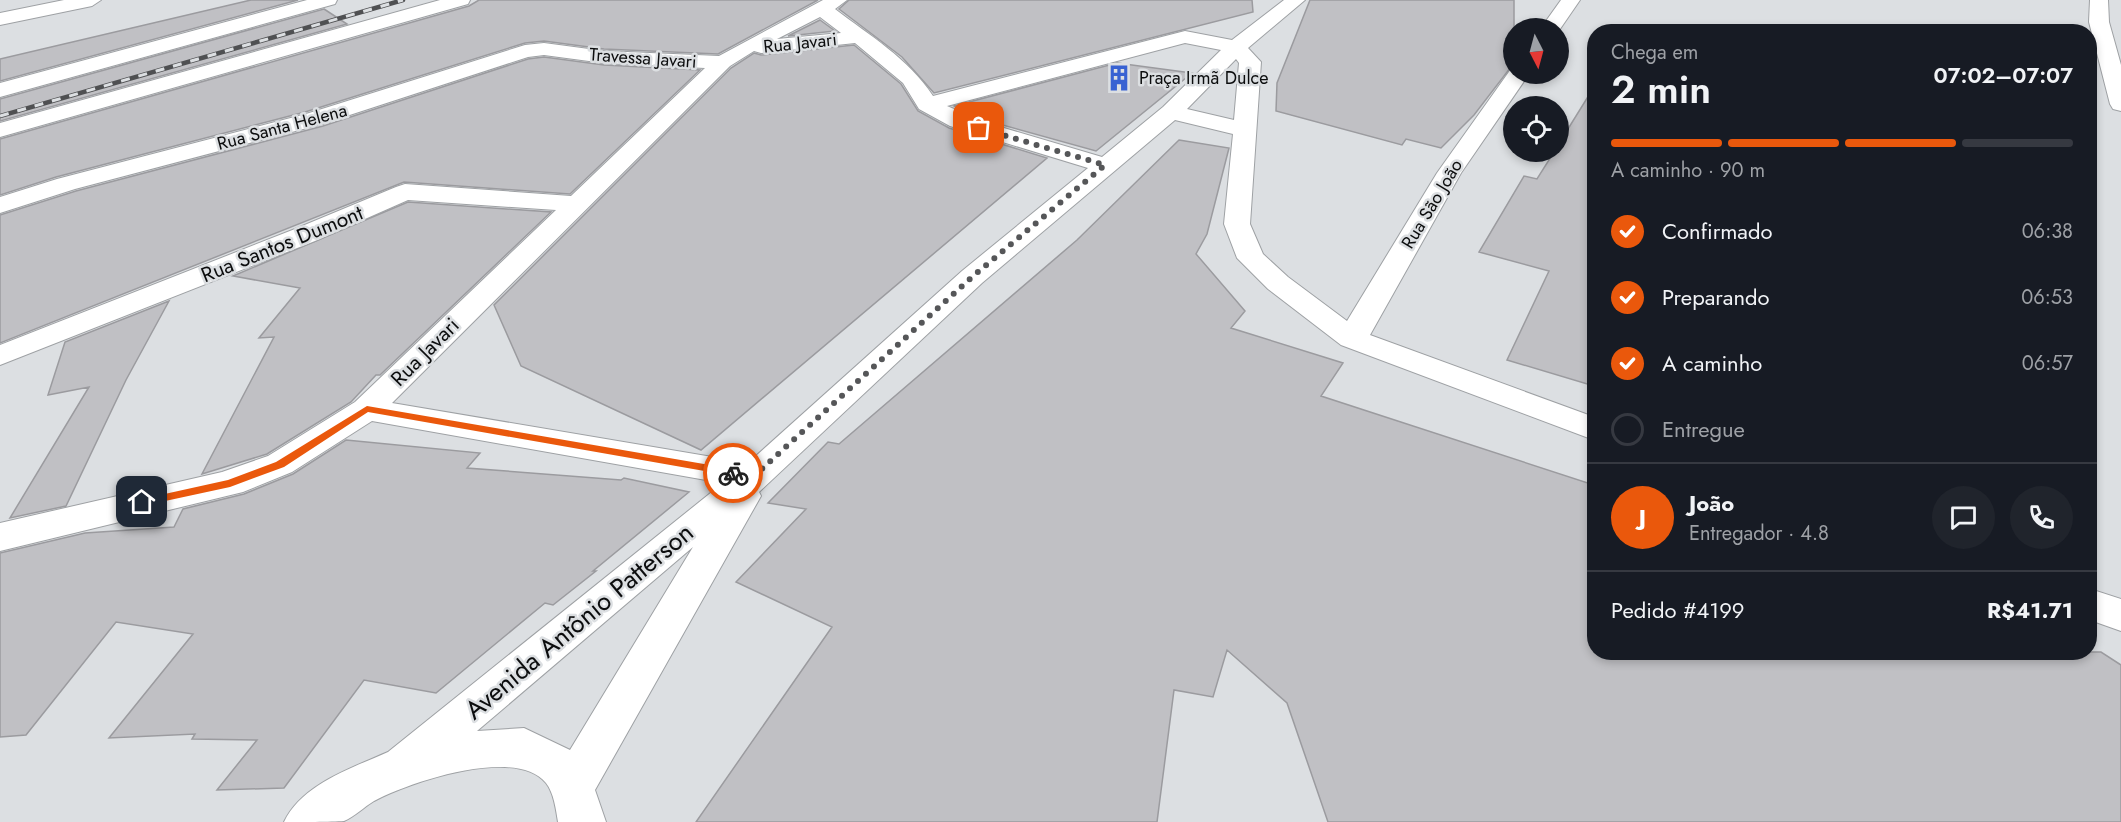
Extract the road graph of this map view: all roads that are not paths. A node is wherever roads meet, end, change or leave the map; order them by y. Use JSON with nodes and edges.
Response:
{"nodes":[{"id":1,"x":92,"y":0,"type":"edge"},
{"id":2,"x":328,"y":0,"type":"edge"},
{"id":3,"x":461,"y":0,"type":"edge"},
{"id":4,"x":1296,"y":0,"type":"edge"},
{"id":5,"x":1571,"y":0,"type":"edge"},
{"id":6,"x":2099,"y":0,"type":"edge"},
{"id":7,"x":830,"y":4,"type":"edge"},
{"id":8,"x":1558,"y":18,"type":"edge"},
{"id":9,"x":0,"y":19,"type":"edge"},
{"id":10,"x":858,"y":37,"type":"junction"},
{"id":11,"x":1236,"y":47,"type":"junction"},
{"id":12,"x":563,"y":51,"type":"joint"},
{"id":13,"x":732,"y":56,"type":"junction"},
{"id":14,"x":1512,"y":84,"type":"edge"},
{"id":15,"x":0,"y":90,"type":"edge"},
{"id":16,"x":927,"y":104,"type":"junction"},
{"id":17,"x":2121,"y":104,"type":"edge"},
{"id":18,"x":1171,"y":112,"type":"junction"},
{"id":19,"x":1243,"y":129,"type":"junction"},
{"id":20,"x":0,"y":130,"type":"edge"},
{"id":21,"x":1105,"y":165,"type":"junction"},
{"id":22,"x":576,"y":204,"type":"junction"},
{"id":23,"x":0,"y":205,"type":"edge"},
{"id":24,"x":1352,"y":339,"type":"junction"},
{"id":25,"x":0,"y":356,"type":"edge"},
{"id":26,"x":367,"y":409,"type":"junction"},
{"id":27,"x":1587,"y":426,"type":"edge"},
{"id":28,"x":754,"y":476,"type":"junction"},
{"id":29,"x":0,"y":537,"type":"edge"},
{"id":30,"x":2097,"y":606,"type":"edge"},
{"id":31,"x":2121,"y":615,"type":"edge"},
{"id":32,"x":404,"y":766,"type":"junction"},
{"id":33,"x":577,"y":804,"type":"edge"},
{"id":34,"x":308,"y":822,"type":"edge"}],
"edges":[{"from":1,"to":9,"type":"street"},
{"from":2,"to":15,"type":"street"},
{"from":3,"to":20,"type":"street"},
{"from":4,"to":11,"type":"street","name":"Avenida Antônio Patterson"},
{"from":5,"to":8,"type":"street"},
{"from":6,"to":17,"type":"street"},
{"from":7,"to":10,"type":"street"},
{"from":7,"to":13,"type":"street","name":"Rua Javari"},
{"from":10,"to":13,"type":"street","name":"Rua Javari"},
{"from":10,"to":16,"type":"street"},
{"from":11,"to":16,"type":"street"},
{"from":11,"to":18,"type":"street","name":"Avenida Antônio Patterson"},
{"from":11,"to":19,"type":"street"},
{"from":12,"to":13,"type":"street","name":"Travessa Javari"},
{"from":12,"to":23,"type":"street","name":"Rua Santa Helena"},
{"from":13,"to":22,"type":"street","name":"Rua Javari"},
{"from":14,"to":24,"type":"street","name":"Rua São João"},
{"from":16,"to":21,"type":"street"},
{"from":18,"to":19,"type":"street"},
{"from":18,"to":21,"type":"street","name":"Avenida Antônio Patterson"},
{"from":19,"to":24,"type":"street"},
{"from":21,"to":28,"type":"street","name":"Avenida Antônio Patterson"},
{"from":22,"to":25,"type":"street","name":"Rua Santos Dumont"},
{"from":22,"to":26,"type":"street","name":"Rua Javari"},
{"from":24,"to":27,"type":"street"},
{"from":26,"to":28,"type":"street"},
{"from":26,"to":29,"type":"street","name":"Rua Javari"},
{"from":28,"to":32,"type":"street","name":"Avenida Antônio Patterson"},
{"from":28,"to":33,"type":"street","name":"Avenida Antônio Patterson"},
{"from":30,"to":31,"type":"street"},
{"from":32,"to":33,"type":"street"},
{"from":32,"to":34,"type":"street"}]}
